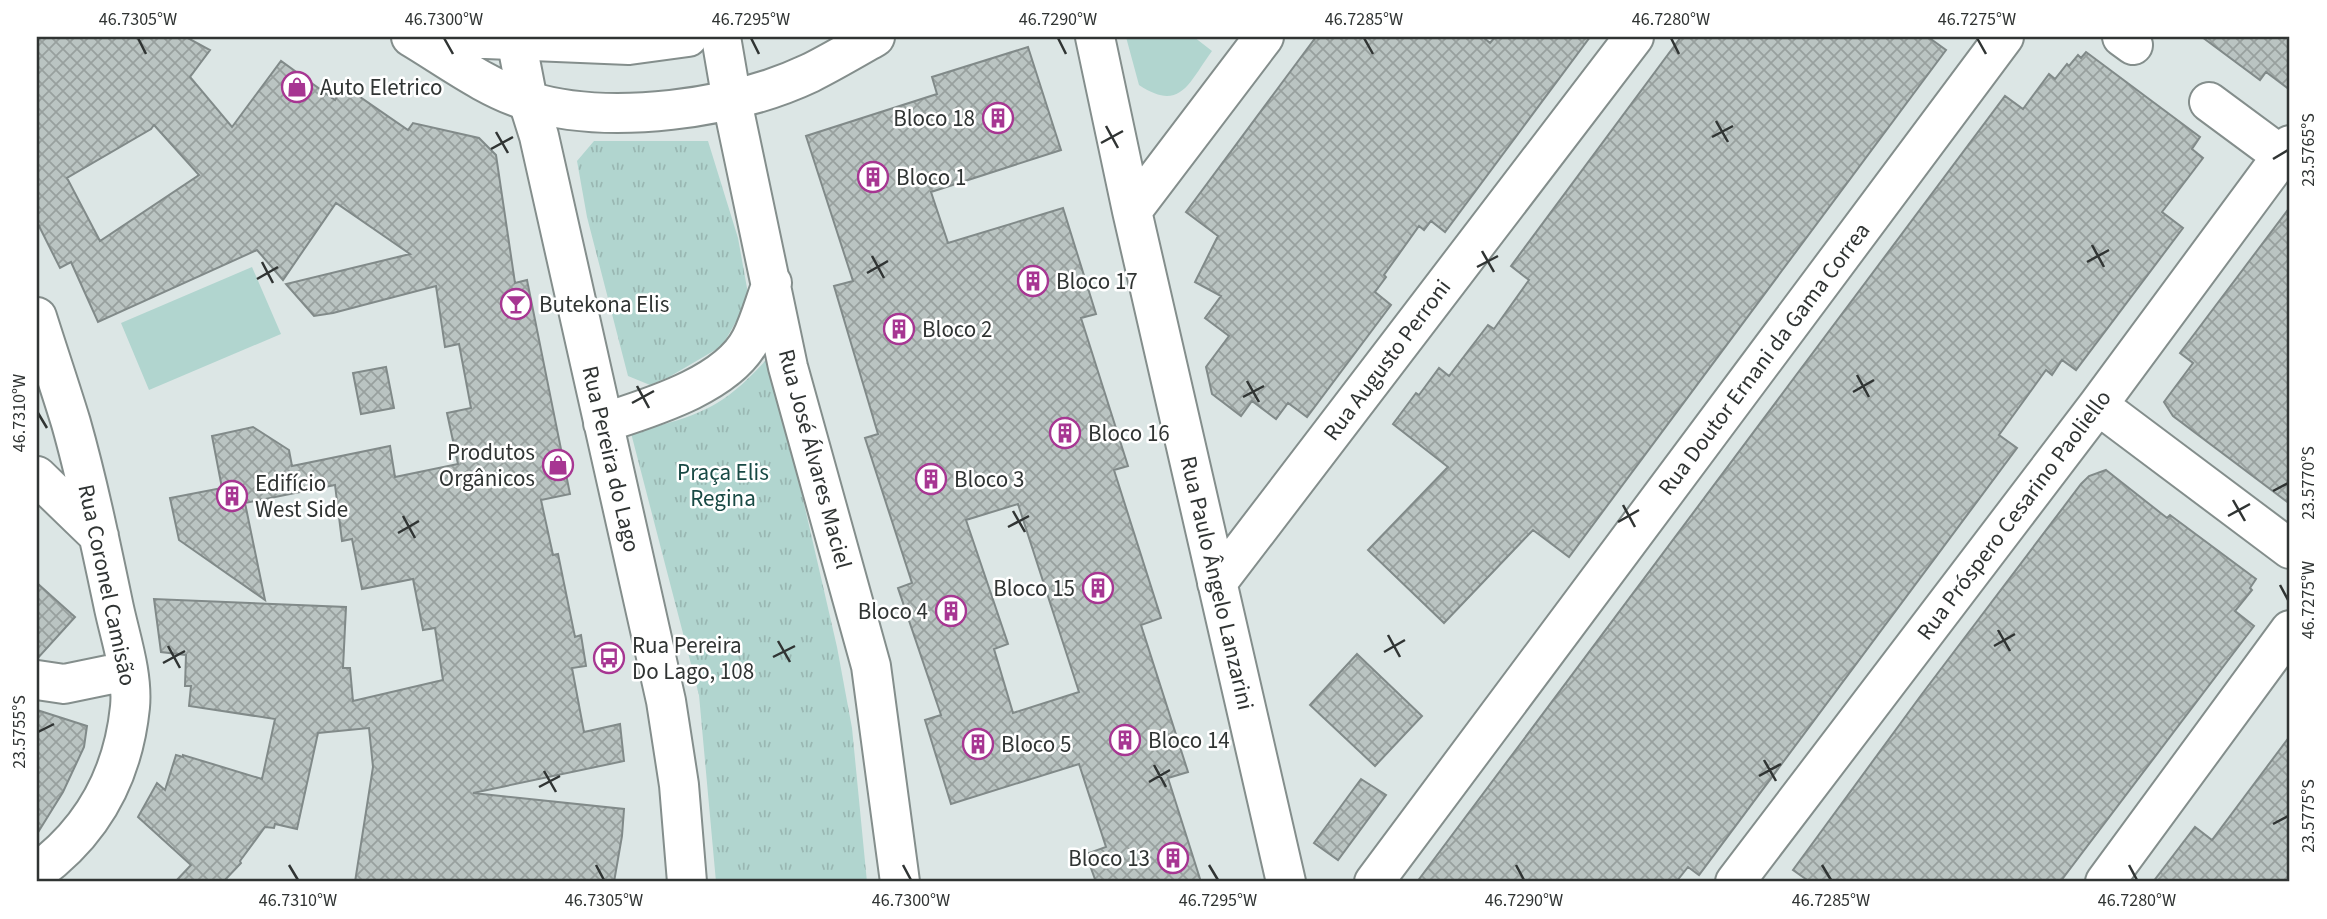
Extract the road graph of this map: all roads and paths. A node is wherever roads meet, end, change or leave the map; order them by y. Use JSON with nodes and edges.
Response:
{"nodes":[{"id":1,"x":411,"y":37,"type":"edge"},
{"id":2,"x":436,"y":37,"type":"edge"},
{"id":3,"x":688,"y":37,"type":"edge"},
{"id":4,"x":721,"y":37,"type":"edge"},
{"id":5,"x":876,"y":37,"type":"edge"},
{"id":6,"x":1095,"y":37,"type":"edge"},
{"id":7,"x":1264,"y":37,"type":"edge"},
{"id":8,"x":1634,"y":37,"type":"edge"},
{"id":9,"x":2004,"y":37,"type":"edge"},
{"id":10,"x":516,"y":39,"type":"junction"},
{"id":11,"x":528,"y":101,"type":"junction"},
{"id":12,"x":732,"y":101,"type":"junction"},
{"id":13,"x":2209,"y":102,"type":"dead end"},
{"id":14,"x":2286,"y":150,"type":"edge"},
{"id":15,"x":1132,"y":211,"type":"junction"},
{"id":16,"x":772,"y":283,"type":"junction"},
{"id":17,"x":37,"y":317,"type":"edge"},
{"id":18,"x":2098,"y":405,"type":"junction"},
{"id":19,"x":603,"y":423,"type":"junction"},
{"id":20,"x":37,"y":476,"type":"edge"},
{"id":21,"x":99,"y":536,"type":"junction"},
{"id":22,"x":2290,"y":549,"type":"edge"},
{"id":23,"x":1217,"y":583,"type":"junction"},
{"id":24,"x":2290,"y":630,"type":"edge"},
{"id":25,"x":127,"y":671,"type":"junction"},
{"id":26,"x":37,"y":680,"type":"edge"},
{"id":27,"x":682,"y":841,"type":"junction"},
{"id":28,"x":37,"y":872,"type":"edge"},
{"id":29,"x":661,"y":882,"type":"edge"},
{"id":30,"x":687,"y":882,"type":"edge"},
{"id":31,"x":900,"y":882,"type":"edge"},
{"id":32,"x":1286,"y":882,"type":"edge"},
{"id":33,"x":1374,"y":882,"type":"edge"},
{"id":34,"x":1735,"y":882,"type":"edge"},
{"id":35,"x":2105,"y":882,"type":"edge"}],
"edges":[{"from":1,"to":11,"type":"street"},
{"from":2,"to":10,"type":"street"},
{"from":3,"to":10,"type":"street"},
{"from":4,"to":12,"type":"street","name":"Rua José Álvares Maciel"},
{"from":5,"to":12,"type":"street"},
{"from":6,"to":15,"type":"street","name":"Rua Paulo Ângelo Lanzarini"},
{"from":7,"to":15,"type":"street"},
{"from":8,"to":23,"type":"street","name":"Rua Augusto Perroni"},
{"from":9,"to":33,"type":"street","name":"Rua Doutor Ernani da Gama Correa"},
{"from":10,"to":11,"type":"street","name":"Rua Pereira do Lago"},
{"from":11,"to":12,"type":"street"},
{"from":11,"to":19,"type":"street","name":"Rua Pereira do Lago"},
{"from":12,"to":16,"type":"street","name":"Rua José Álvares Maciel"},
{"from":13,"to":14,"type":"street"},
{"from":14,"to":18,"type":"street","name":"Rua Próspero Cesarino Paoliello"},
{"from":15,"to":23,"type":"street","name":"Rua Paulo Ângelo Lanzarini"},
{"from":16,"to":19,"type":"street"},
{"from":16,"to":31,"type":"street","name":"Rua José Álvares Maciel"},
{"from":17,"to":21,"type":"street","name":"Rua Coronel Camisão"},
{"from":18,"to":22,"type":"street"},
{"from":18,"to":34,"type":"street","name":"Rua Próspero Cesarino Paoliello"},
{"from":19,"to":27,"type":"street","name":"Rua Pereira do Lago"},
{"from":20,"to":21,"type":"street"},
{"from":21,"to":25,"type":"street","name":"Rua Coronel Camisão"},
{"from":23,"to":32,"type":"street","name":"Rua Paulo Ângelo Lanzarini"},
{"from":24,"to":35,"type":"street"},
{"from":25,"to":26,"type":"street"},
{"from":25,"to":28,"type":"street","name":"Rua Coronel Camisão"},
{"from":27,"to":29,"type":"street"},
{"from":27,"to":30,"type":"street","name":"Rua Pereira do Lago"}]}
